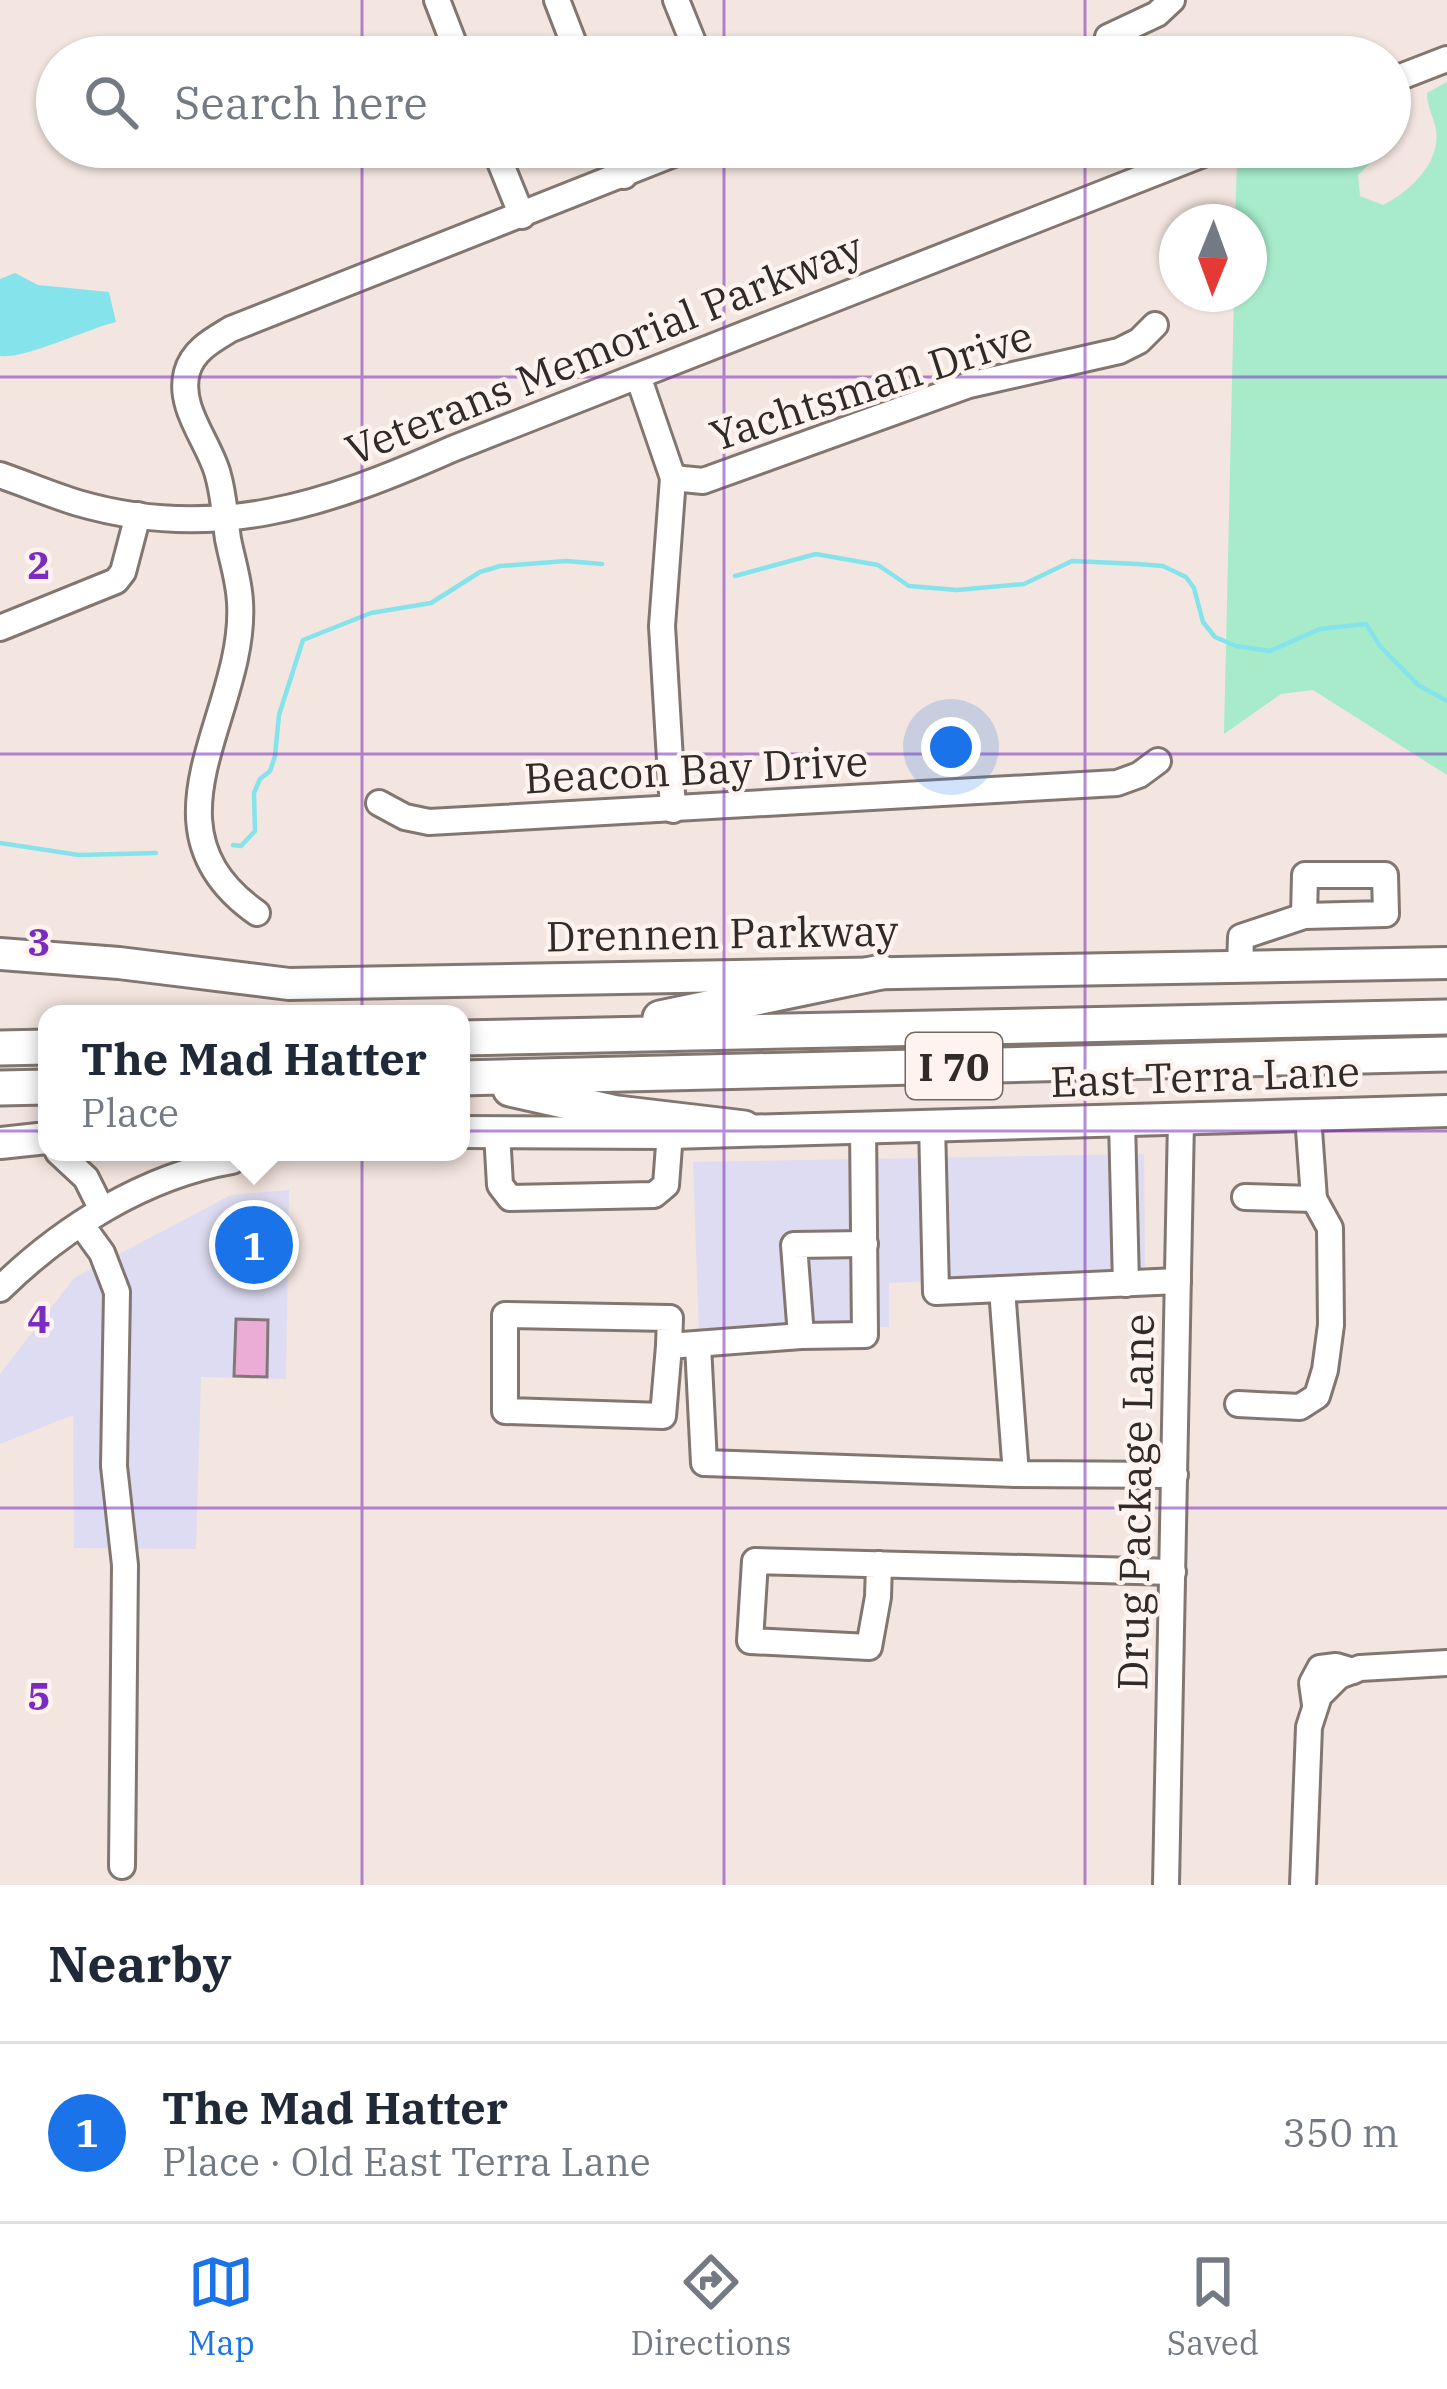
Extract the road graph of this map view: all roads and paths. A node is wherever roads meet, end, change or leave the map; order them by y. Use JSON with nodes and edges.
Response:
{"nodes":[{"id":1,"x":436,"y":0,"type":"edge"},
{"id":2,"x":556,"y":0,"type":"edge"},
{"id":3,"x":1172,"y":0,"type":"edge"},
{"id":4,"x":680,"y":4,"type":"edge"},
{"id":5,"x":451,"y":36,"type":"edge"},
{"id":6,"x":571,"y":36,"type":"edge"},
{"id":7,"x":691,"y":36,"type":"edge"},
{"id":8,"x":1110,"y":36,"type":"edge"},
{"id":9,"x":1447,"y":58,"type":"edge"},
{"id":10,"x":1411,"y":73,"type":"edge"},
{"id":11,"x":503,"y":168,"type":"edge"},
{"id":12,"x":622,"y":168,"type":"edge"},
{"id":13,"x":643,"y":168,"type":"edge"},
{"id":14,"x":1167,"y":168,"type":"edge"},
{"id":15,"x":625,"y":176,"type":"junction"},
{"id":16,"x":522,"y":216,"type":"junction"},
{"id":17,"x":1155,"y":325,"type":"dead end"},
{"id":18,"x":639,"y":379,"type":"junction"},
{"id":19,"x":0,"y":475,"type":"edge"},
{"id":20,"x":673,"y":478,"type":"junction"},
{"id":21,"x":138,"y":515,"type":"junction"},
{"id":22,"x":226,"y":519,"type":"junction"},
{"id":23,"x":0,"y":628,"type":"edge"},
{"id":24,"x":1158,"y":761,"type":"dead end"},
{"id":25,"x":379,"y":803,"type":"dead end"},
{"id":26,"x":673,"y":810,"type":"junction"},
{"id":27,"x":257,"y":913,"type":"dead end"},
{"id":28,"x":1304,"y":916,"type":"dead end"},
{"id":29,"x":0,"y":954,"type":"edge"},
{"id":30,"x":1447,"y":963,"type":"edge"},
{"id":31,"x":1240,"y":967,"type":"junction"},
{"id":32,"x":881,"y":972,"type":"junction"},
{"id":33,"x":1447,"y":1017,"type":"edge"},
{"id":34,"x":564,"y":1036,"type":"junction"},
{"id":35,"x":470,"y":1038,"type":"edge"},
{"id":36,"x":38,"y":1047,"type":"edge"},
{"id":37,"x":0,"y":1048,"type":"edge"},
{"id":38,"x":1447,"y":1054,"type":"edge"},
{"id":39,"x":470,"y":1078,"type":"edge"},
{"id":40,"x":470,"y":1080,"type":"edge"},
{"id":41,"x":38,"y":1087,"type":"edge"},
{"id":42,"x":0,"y":1088,"type":"edge"},
{"id":43,"x":1447,"y":1111,"type":"edge"},
{"id":44,"x":1308,"y":1115,"type":"junction"},
{"id":45,"x":1180,"y":1120,"type":"junction"},
{"id":46,"x":1122,"y":1121,"type":"junction"},
{"id":47,"x":932,"y":1124,"type":"junction"},
{"id":48,"x":863,"y":1126,"type":"junction"},
{"id":49,"x":744,"y":1128,"type":"junction"},
{"id":50,"x":470,"y":1132,"type":"edge"},
{"id":51,"x":496,"y":1133,"type":"junction"},
{"id":52,"x":670,"y":1133,"type":"junction"},
{"id":53,"x":0,"y":1143,"type":"edge"},
{"id":54,"x":38,"y":1144,"type":"edge"},
{"id":55,"x":66,"y":1161,"type":"edge"},
{"id":56,"x":89,"y":1161,"type":"edge"},
{"id":57,"x":232,"y":1161,"type":"dead end"},
{"id":58,"x":86,"y":1178,"type":"junction"},
{"id":59,"x":1245,"y":1197,"type":"dead end"},
{"id":60,"x":1314,"y":1199,"type":"junction"},
{"id":61,"x":92,"y":1217,"type":"junction"},
{"id":62,"x":865,"y":1244,"type":"junction"},
{"id":63,"x":1178,"y":1281,"type":"junction"},
{"id":64,"x":1126,"y":1284,"type":"junction"},
{"id":65,"x":0,"y":1289,"type":"edge"},
{"id":66,"x":1001,"y":1289,"type":"junction"},
{"id":67,"x":801,"y":1336,"type":"junction"},
{"id":68,"x":698,"y":1345,"type":"junction"},
{"id":69,"x":669,"y":1346,"type":"junction"},
{"id":70,"x":1238,"y":1404,"type":"dead end"},
{"id":71,"x":1016,"y":1474,"type":"junction"},
{"id":72,"x":1175,"y":1474,"type":"junction"},
{"id":73,"x":879,"y":1564,"type":"junction"},
{"id":74,"x":1173,"y":1572,"type":"junction"},
{"id":75,"x":1447,"y":1663,"type":"edge"},
{"id":76,"x":122,"y":1866,"type":"dead end"},
{"id":77,"x":1166,"y":1885,"type":"edge"},
{"id":78,"x":1303,"y":1885,"type":"edge"}],
"edges":[{"from":1,"to":5,"type":"street"},
{"from":2,"to":6,"type":"street"},
{"from":3,"to":8,"type":"street"},
{"from":4,"to":7,"type":"street"},
{"from":9,"to":10,"type":"street"},
{"from":11,"to":16,"type":"street"},
{"from":12,"to":15,"type":"street"},
{"from":13,"to":15,"type":"street"},
{"from":14,"to":18,"type":"street","name":"Veterans Memorial Parkway"},
{"from":15,"to":16,"type":"street"},
{"from":16,"to":22,"type":"street"},
{"from":17,"to":20,"type":"street","name":"Yachtsman Drive"},
{"from":18,"to":20,"type":"street"},
{"from":18,"to":22,"type":"street","name":"Veterans Memorial Parkway"},
{"from":19,"to":21,"type":"street","name":"Veterans Memorial Parkway"},
{"from":20,"to":26,"type":"street"},
{"from":21,"to":22,"type":"street","name":"Veterans Memorial Parkway"},
{"from":21,"to":23,"type":"street"},
{"from":22,"to":27,"type":"street"},
{"from":24,"to":26,"type":"street","name":"Beacon Bay Drive"},
{"from":25,"to":26,"type":"street","name":"Beacon Bay Drive"},
{"from":28,"to":31,"type":"street"},
{"from":29,"to":32,"type":"main road","name":"Drennen Parkway"},
{"from":30,"to":31,"type":"main road","name":"Drennen Parkway"},
{"from":31,"to":32,"type":"main road","name":"Drennen Parkway"},
{"from":32,"to":34,"type":"highway"},
{"from":33,"to":34,"type":"highway","number":"I 70"},
{"from":34,"to":35,"type":"highway","number":"I 70"},
{"from":36,"to":37,"type":"highway"},
{"from":38,"to":39,"type":"highway","number":"I 70"},
{"from":40,"to":49,"type":"highway"},
{"from":41,"to":42,"type":"highway"},
{"from":43,"to":44,"type":"main road","name":"East Terra Lane"},
{"from":44,"to":45,"type":"main road","name":"East Terra Lane"},
{"from":44,"to":60,"type":"street"},
{"from":45,"to":46,"type":"main road","name":"East Terra Lane"},
{"from":45,"to":63,"type":"street","name":"Drug Package Lane"},
{"from":46,"to":47,"type":"main road","name":"East Terra Lane"},
{"from":46,"to":64,"type":"street"},
{"from":47,"to":48,"type":"main road","name":"East Terra Lane"},
{"from":47,"to":66,"type":"street"},
{"from":48,"to":49,"type":"main road","name":"East Terra Lane"},
{"from":48,"to":62,"type":"street"},
{"from":49,"to":52,"type":"main road","name":"East Terra Lane"},
{"from":50,"to":51,"type":"main road","name":"East Terra Lane"},
{"from":51,"to":52,"type":"main road","name":"East Terra Lane"},
{"from":51,"to":52,"type":"street"},
{"from":53,"to":54,"type":"main road"},
{"from":55,"to":58,"type":"street"},
{"from":56,"to":58,"type":"street"},
{"from":57,"to":61,"type":"street"},
{"from":58,"to":61,"type":"street"},
{"from":59,"to":60,"type":"street"},
{"from":60,"to":70,"type":"street"},
{"from":61,"to":65,"type":"street"},
{"from":61,"to":76,"type":"street"},
{"from":62,"to":67,"type":"street"},
{"from":62,"to":67,"type":"street"},
{"from":63,"to":64,"type":"street"},
{"from":63,"to":72,"type":"street","name":"Drug Package Lane"},
{"from":64,"to":66,"type":"street"},
{"from":66,"to":71,"type":"street"},
{"from":67,"to":68,"type":"street"},
{"from":68,"to":69,"type":"street"},
{"from":68,"to":71,"type":"street"},
{"from":69,"to":69,"type":"street"},
{"from":71,"to":72,"type":"street"},
{"from":72,"to":74,"type":"street","name":"Drug Package Lane"},
{"from":73,"to":73,"type":"street"},
{"from":73,"to":74,"type":"street"},
{"from":74,"to":77,"type":"street","name":"Drug Package Lane"},
{"from":75,"to":78,"type":"street"}]}
